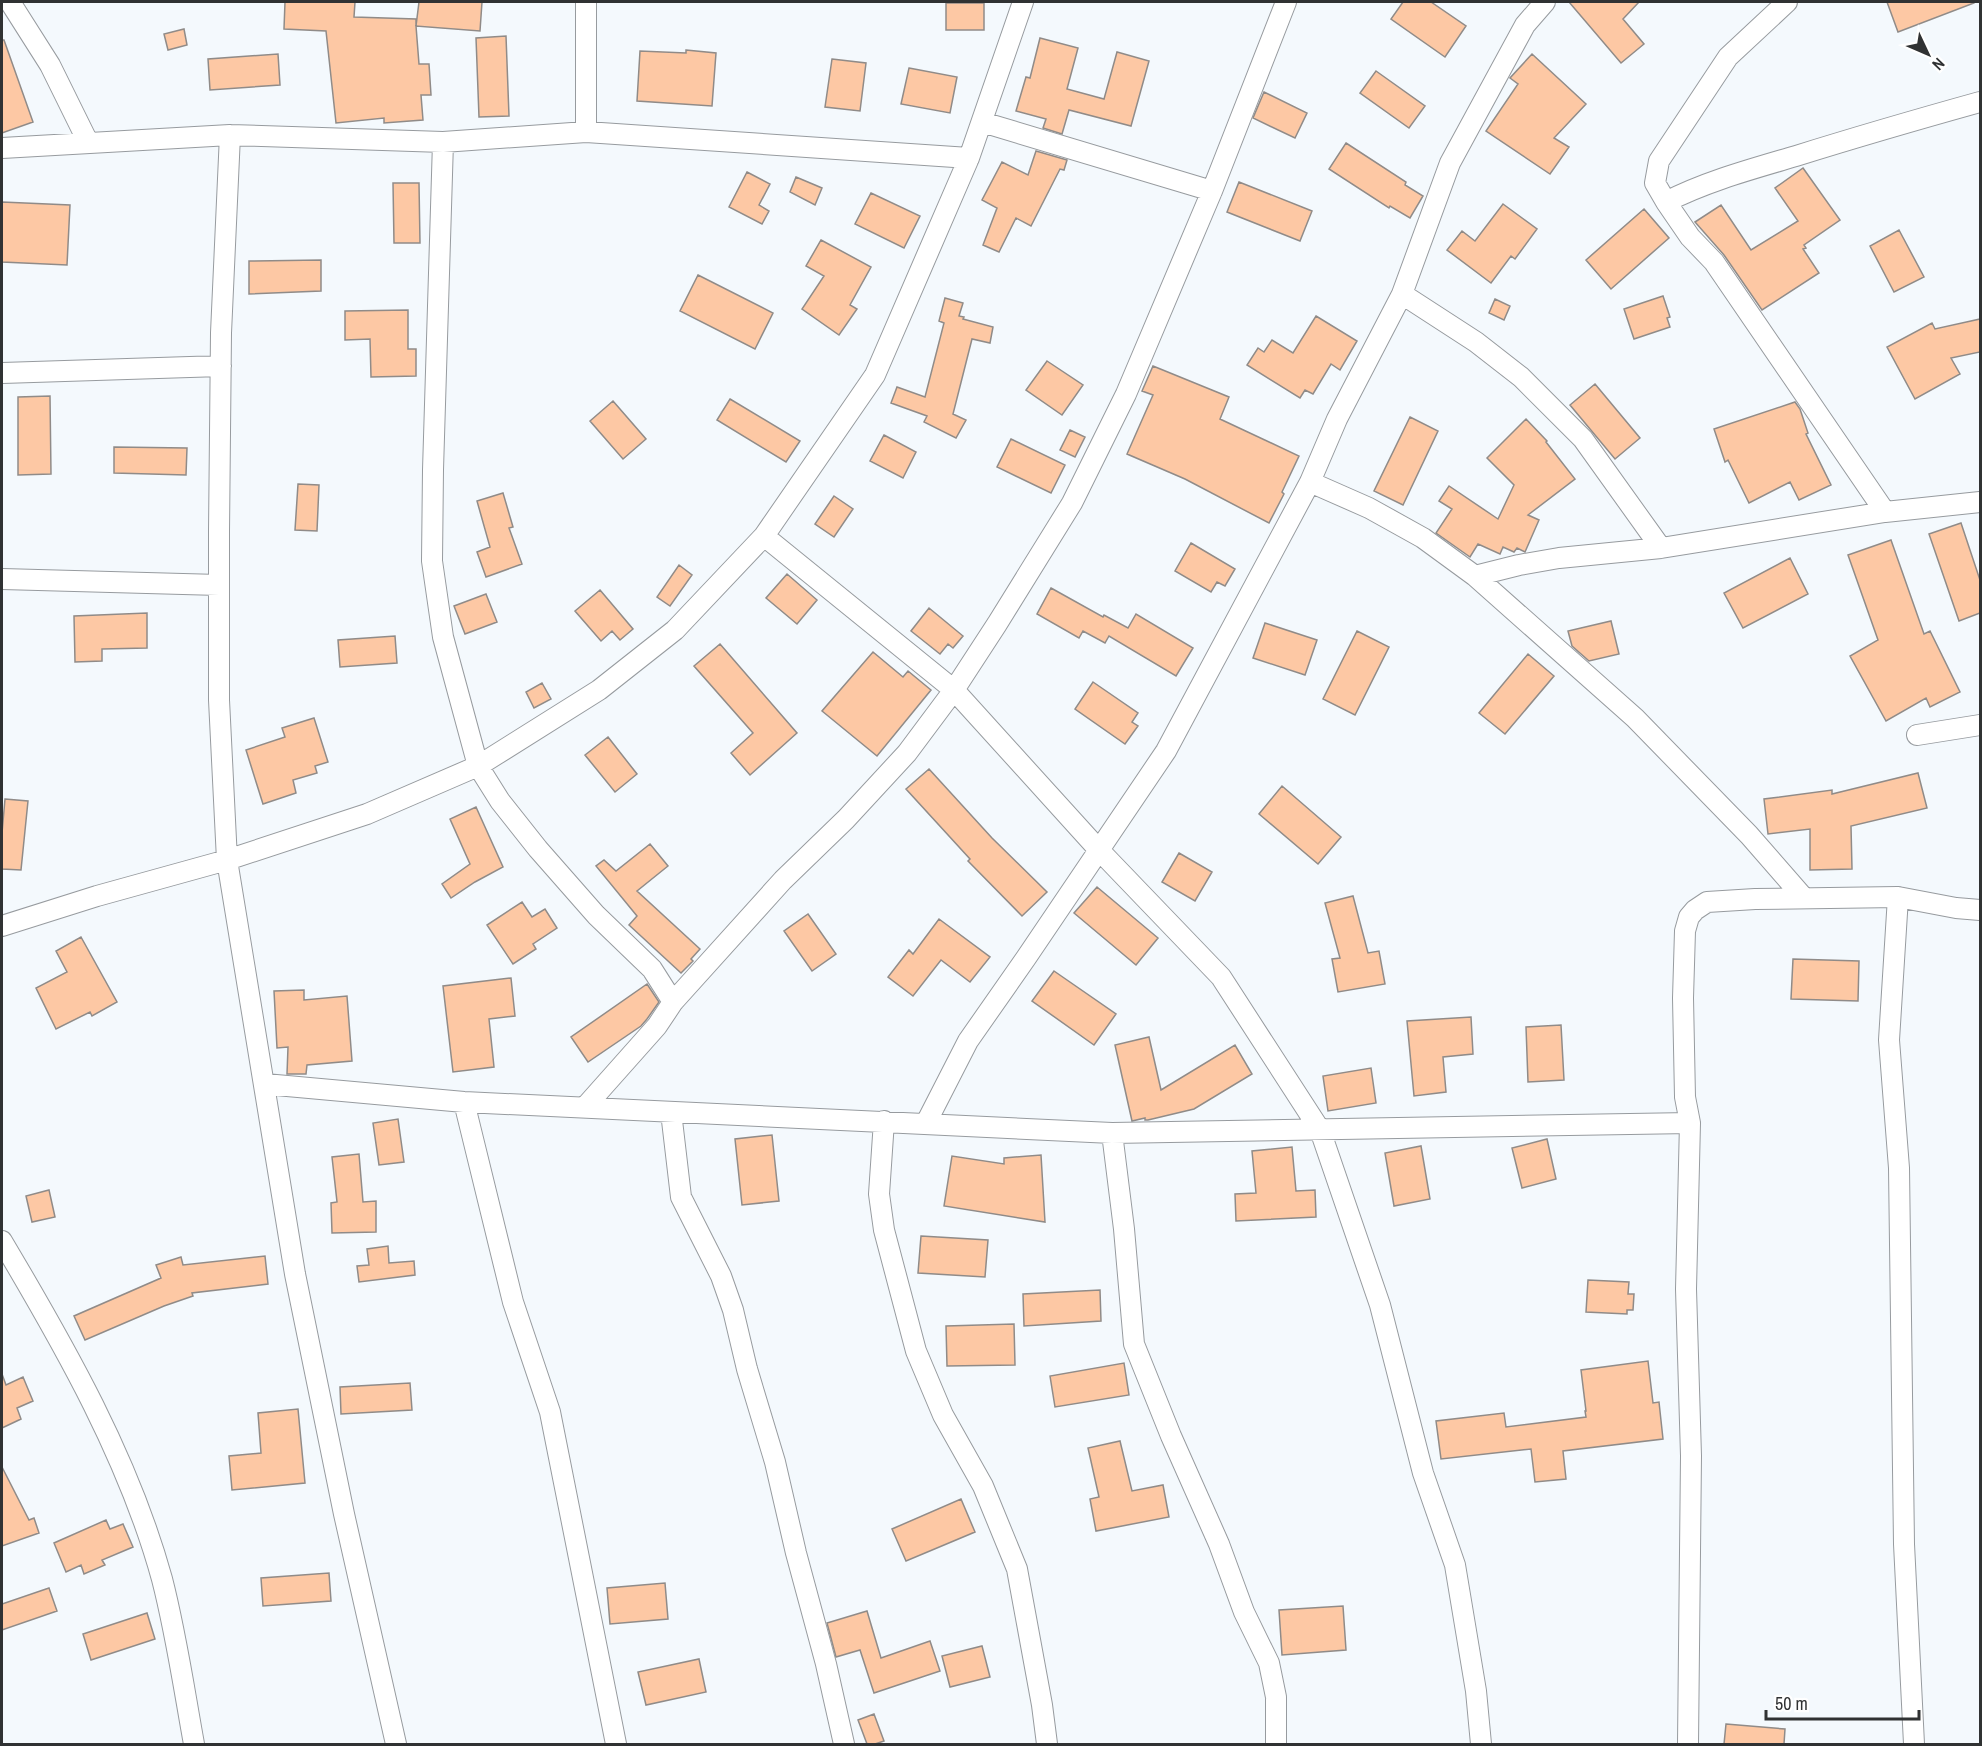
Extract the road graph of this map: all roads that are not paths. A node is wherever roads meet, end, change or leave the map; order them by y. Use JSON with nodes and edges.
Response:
{"nodes":[{"id":1,"x":10,"y":2,"type":"edge"},
{"id":2,"x":586,"y":2,"type":"edge"},
{"id":3,"x":1023,"y":2,"type":"edge"},
{"id":4,"x":1286,"y":2,"type":"edge"},
{"id":5,"x":1545,"y":2,"type":"edge"},
{"id":6,"x":1787,"y":2,"type":"edge"},
{"id":7,"x":1980,"y":102,"type":"edge"},
{"id":8,"x":982,"y":122,"type":"junction"},
{"id":9,"x":586,"y":132,"type":"junction"},
{"id":10,"x":230,"y":135,"type":"junction"},
{"id":11,"x":88,"y":142,"type":"junction"},
{"id":12,"x":443,"y":142,"type":"junction"},
{"id":13,"x":2,"y":148,"type":"edge"},
{"id":14,"x":969,"y":158,"type":"junction"},
{"id":15,"x":1212,"y":191,"type":"junction"},
{"id":16,"x":1666,"y":202,"type":"junction"},
{"id":17,"x":1402,"y":294,"type":"junction"},
{"id":18,"x":221,"y":366,"type":"junction"},
{"id":19,"x":2,"y":373,"type":"edge"},
{"id":20,"x":1310,"y":482,"type":"junction"},
{"id":21,"x":1980,"y":502,"type":"edge"},
{"id":22,"x":1885,"y":512,"type":"junction"},
{"id":23,"x":764,"y":536,"type":"junction"},
{"id":24,"x":1661,"y":548,"type":"junction"},
{"id":25,"x":1476,"y":576,"type":"junction"},
{"id":26,"x":2,"y":579,"type":"edge"},
{"id":27,"x":219,"y":585,"type":"junction"},
{"id":28,"x":954,"y":690,"type":"junction"},
{"id":29,"x":1980,"y":725,"type":"edge"},
{"id":30,"x":1917,"y":735,"type":"dead end"},
{"id":31,"x":478,"y":766,"type":"junction"},
{"id":32,"x":1099,"y":850,"type":"junction"},
{"id":33,"x":226,"y":860,"type":"junction"},
{"id":34,"x":1898,"y":897,"type":"junction"},
{"id":35,"x":1804,"y":898,"type":"junction"},
{"id":36,"x":1980,"y":910,"type":"edge"},
{"id":37,"x":2,"y":926,"type":"edge"},
{"id":38,"x":673,"y":1002,"type":"junction"},
{"id":39,"x":265,"y":1084,"type":"junction"},
{"id":40,"x":464,"y":1102,"type":"junction"},
{"id":41,"x":585,"y":1107,"type":"junction"},
{"id":42,"x":671,"y":1112,"type":"junction"},
{"id":43,"x":884,"y":1120,"type":"junction"},
{"id":44,"x":926,"y":1123,"type":"junction"},
{"id":45,"x":1690,"y":1123,"type":"junction"},
{"id":46,"x":1320,"y":1131,"type":"junction"},
{"id":47,"x":1112,"y":1133,"type":"junction"},
{"id":48,"x":2,"y":1241,"type":"edge"},
{"id":49,"x":194,"y":1744,"type":"edge"},
{"id":50,"x":396,"y":1744,"type":"edge"},
{"id":51,"x":616,"y":1744,"type":"edge"},
{"id":52,"x":844,"y":1744,"type":"edge"},
{"id":53,"x":1047,"y":1744,"type":"edge"},
{"id":54,"x":1276,"y":1744,"type":"edge"},
{"id":55,"x":1481,"y":1744,"type":"edge"},
{"id":56,"x":1688,"y":1744,"type":"edge"},
{"id":57,"x":1914,"y":1744,"type":"edge"}],
"edges":[{"from":1,"to":11,"type":"street"},
{"from":2,"to":9,"type":"street"},
{"from":3,"to":8,"type":"street"},
{"from":4,"to":15,"type":"street"},
{"from":5,"to":17,"type":"street"},
{"from":6,"to":16,"type":"street"},
{"from":7,"to":16,"type":"street"},
{"from":8,"to":14,"type":"street"},
{"from":8,"to":15,"type":"street"},
{"from":9,"to":12,"type":"street"},
{"from":9,"to":14,"type":"street"},
{"from":10,"to":11,"type":"street"},
{"from":10,"to":12,"type":"street"},
{"from":10,"to":18,"type":"street"},
{"from":11,"to":13,"type":"street"},
{"from":12,"to":31,"type":"street"},
{"from":14,"to":23,"type":"street"},
{"from":15,"to":28,"type":"street"},
{"from":16,"to":22,"type":"street"},
{"from":17,"to":20,"type":"street"},
{"from":17,"to":24,"type":"street"},
{"from":18,"to":19,"type":"street"},
{"from":18,"to":27,"type":"street"},
{"from":20,"to":25,"type":"street"},
{"from":20,"to":32,"type":"street"},
{"from":21,"to":22,"type":"street"},
{"from":22,"to":24,"type":"street"},
{"from":23,"to":28,"type":"street"},
{"from":23,"to":31,"type":"street"},
{"from":24,"to":25,"type":"street"},
{"from":25,"to":35,"type":"street"},
{"from":26,"to":27,"type":"street"},
{"from":27,"to":33,"type":"street"},
{"from":28,"to":32,"type":"street"},
{"from":28,"to":38,"type":"street"},
{"from":29,"to":30,"type":"street"},
{"from":31,"to":33,"type":"street"},
{"from":31,"to":38,"type":"street"},
{"from":32,"to":44,"type":"street"},
{"from":32,"to":46,"type":"street"},
{"from":33,"to":37,"type":"street"},
{"from":33,"to":39,"type":"street"},
{"from":34,"to":35,"type":"street"},
{"from":34,"to":36,"type":"street"},
{"from":34,"to":57,"type":"street"},
{"from":35,"to":45,"type":"street"},
{"from":38,"to":41,"type":"street"},
{"from":39,"to":40,"type":"street"},
{"from":39,"to":50,"type":"street"},
{"from":40,"to":41,"type":"street"},
{"from":40,"to":51,"type":"street"},
{"from":41,"to":42,"type":"street"},
{"from":42,"to":43,"type":"street"},
{"from":42,"to":52,"type":"street"},
{"from":43,"to":44,"type":"street"},
{"from":43,"to":53,"type":"street"},
{"from":44,"to":47,"type":"street"},
{"from":45,"to":46,"type":"street"},
{"from":45,"to":56,"type":"street"},
{"from":46,"to":47,"type":"street"},
{"from":46,"to":55,"type":"street"},
{"from":47,"to":54,"type":"street"},
{"from":48,"to":49,"type":"street"}]}
